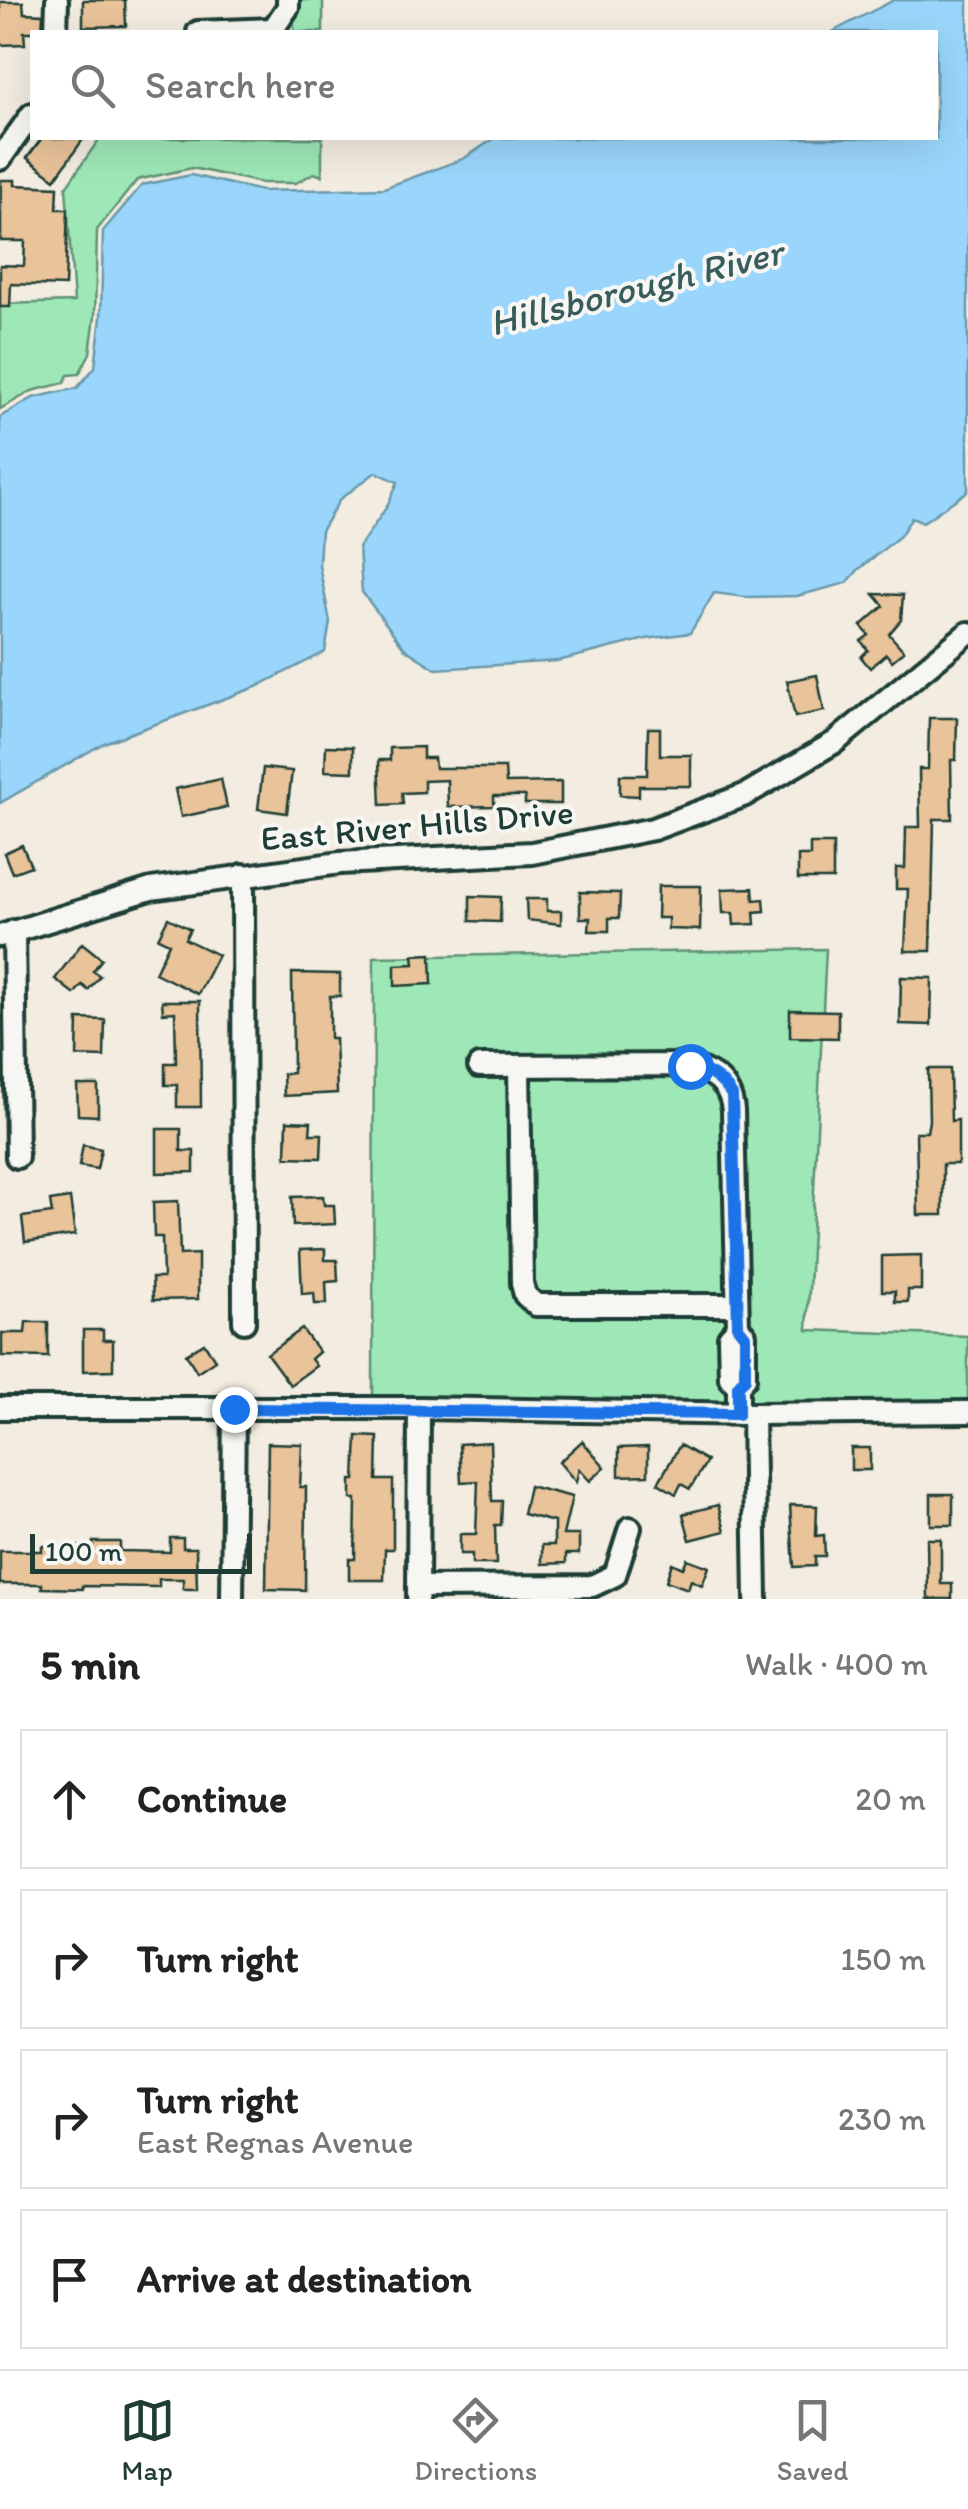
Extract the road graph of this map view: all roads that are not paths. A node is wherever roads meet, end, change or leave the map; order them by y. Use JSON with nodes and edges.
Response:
{"nodes":[{"id":1,"x":57,"y":0,"type":"edge"},
{"id":2,"x":288,"y":0,"type":"edge"},
{"id":3,"x":56,"y":30,"type":"edge"},
{"id":4,"x":275,"y":30,"type":"edge"},
{"id":5,"x":30,"y":117,"type":"edge"},
{"id":6,"x":0,"y":159,"type":"edge"},
{"id":7,"x":968,"y":633,"type":"edge"},
{"id":8,"x":243,"y":875,"type":"junction"},
{"id":9,"x":7,"y":933,"type":"edge"},
{"id":10,"x":480,"y":1066,"type":"dead end"},
{"id":11,"x":519,"y":1066,"type":"junction"},
{"id":12,"x":17,"y":1157,"type":"dead end"},
{"id":13,"x":737,"y":1305,"type":"junction"},
{"id":14,"x":244,"y":1322,"type":"dead end"},
{"id":15,"x":0,"y":1408,"type":"edge"},
{"id":16,"x":419,"y":1408,"type":"junction"},
{"id":17,"x":234,"y":1409,"type":"junction"},
{"id":18,"x":968,"y":1412,"type":"edge"},
{"id":19,"x":745,"y":1414,"type":"junction"},
{"id":20,"x":630,"y":1528,"type":"dead end"},
{"id":21,"x":418,"y":1593,"type":"edge"},
{"id":22,"x":232,"y":1599,"type":"edge"},
{"id":23,"x":756,"y":1599,"type":"edge"}],
"edges":[{"from":1,"to":3,"type":"street"},
{"from":2,"to":4,"type":"street"},
{"from":5,"to":6,"type":"street"},
{"from":7,"to":8,"type":"street","name":"East River Hills Drive"},
{"from":8,"to":9,"type":"street","name":"East River Hills Drive"},
{"from":8,"to":14,"type":"street"},
{"from":9,"to":12,"type":"street"},
{"from":10,"to":11,"type":"street"},
{"from":11,"to":13,"type":"street"},
{"from":11,"to":13,"type":"street"},
{"from":13,"to":19,"type":"street"},
{"from":15,"to":17,"type":"street"},
{"from":16,"to":17,"type":"street"},
{"from":16,"to":19,"type":"street"},
{"from":16,"to":21,"type":"street"},
{"from":17,"to":22,"type":"street"},
{"from":18,"to":19,"type":"street"},
{"from":19,"to":23,"type":"street"},
{"from":20,"to":21,"type":"street"}]}
